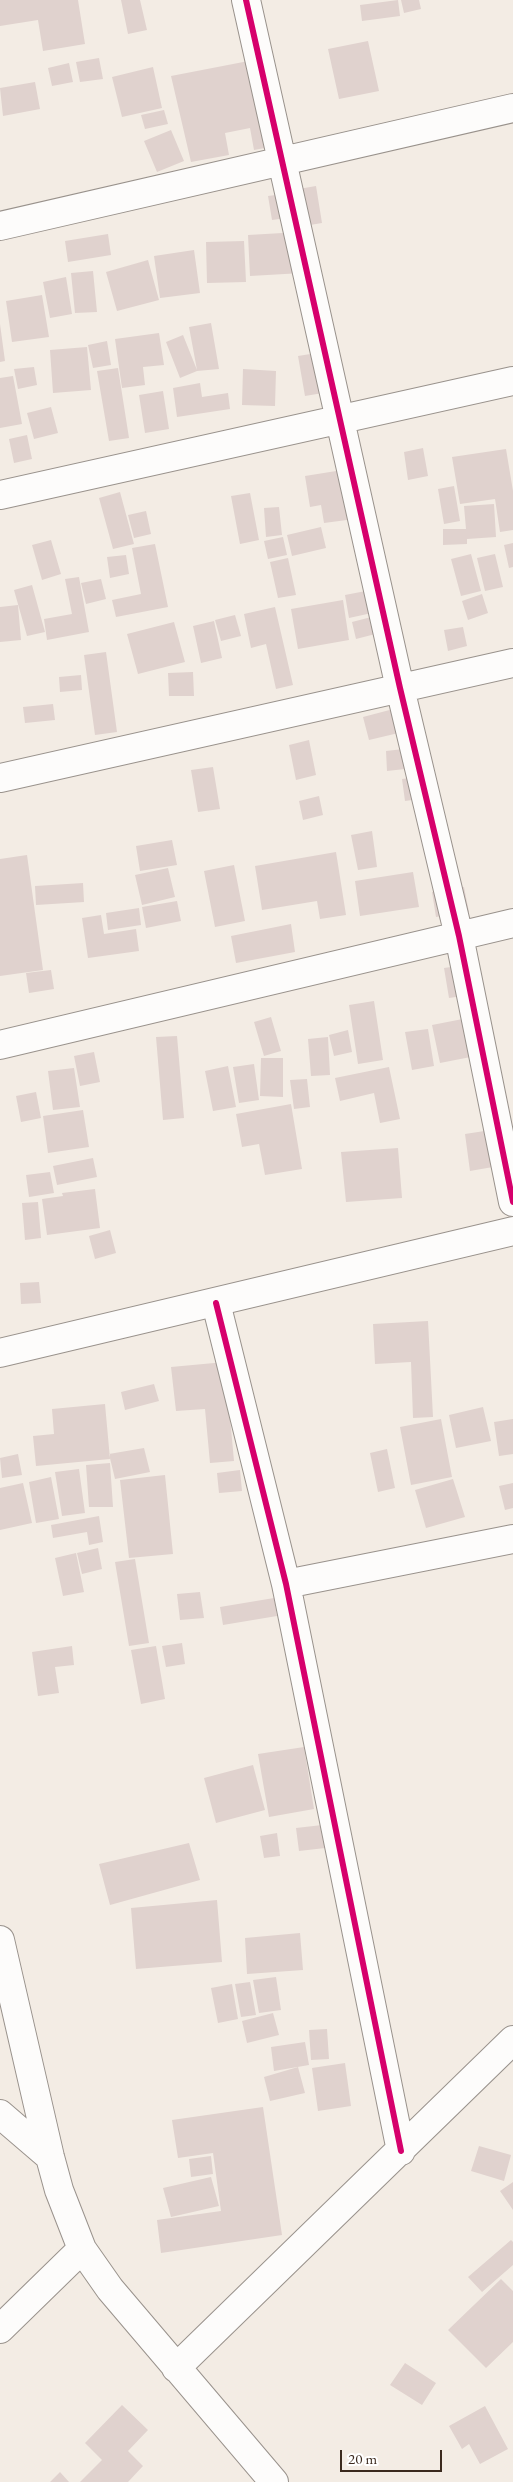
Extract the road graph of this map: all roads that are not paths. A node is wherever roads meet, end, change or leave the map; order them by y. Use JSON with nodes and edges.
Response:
{"nodes":[{"id":1,"x":246,"y":0,"type":"edge"},
{"id":2,"x":513,"y":108,"type":"edge"},
{"id":3,"x":282,"y":160,"type":"junction"},
{"id":4,"x":0,"y":226,"type":"edge"},
{"id":5,"x":513,"y":381,"type":"edge"},
{"id":6,"x":341,"y":421,"type":"junction"},
{"id":7,"x":0,"y":495,"type":"edge"},
{"id":8,"x":513,"y":663,"type":"edge"},
{"id":9,"x":400,"y":688,"type":"junction"},
{"id":10,"x":0,"y":778,"type":"edge"},
{"id":11,"x":513,"y":924,"type":"edge"},
{"id":12,"x":459,"y":936,"type":"junction"},
{"id":13,"x":0,"y":1045,"type":"edge"},
{"id":14,"x":513,"y":1202,"type":"edge"},
{"id":15,"x":513,"y":1231,"type":"edge"},
{"id":16,"x":216,"y":1303,"type":"junction"},
{"id":17,"x":0,"y":1354,"type":"edge"},
{"id":18,"x":513,"y":1539,"type":"edge"},
{"id":19,"x":286,"y":1584,"type":"junction"},
{"id":20,"x":0,"y":1940,"type":"edge"},
{"id":21,"x":513,"y":2040,"type":"edge"},
{"id":22,"x":0,"y":2114,"type":"edge"},
{"id":23,"x":401,"y":2151,"type":"junction"},
{"id":24,"x":50,"y":2157,"type":"junction"},
{"id":25,"x":82,"y":2249,"type":"junction"},
{"id":26,"x":0,"y":2329,"type":"edge"},
{"id":27,"x":176,"y":2368,"type":"junction"},
{"id":28,"x":274,"y":2482,"type":"edge"}],
"edges":[{"from":1,"to":3,"type":"street"},
{"from":2,"to":3,"type":"street"},
{"from":3,"to":4,"type":"street"},
{"from":3,"to":6,"type":"street"},
{"from":5,"to":6,"type":"street"},
{"from":6,"to":7,"type":"street"},
{"from":6,"to":9,"type":"street"},
{"from":8,"to":9,"type":"street"},
{"from":9,"to":10,"type":"street"},
{"from":9,"to":12,"type":"street"},
{"from":11,"to":12,"type":"street"},
{"from":12,"to":13,"type":"street"},
{"from":12,"to":14,"type":"street"},
{"from":15,"to":16,"type":"street"},
{"from":16,"to":17,"type":"street"},
{"from":16,"to":19,"type":"street"},
{"from":18,"to":19,"type":"street"},
{"from":19,"to":23,"type":"street"},
{"from":20,"to":24,"type":"street"},
{"from":21,"to":23,"type":"street"},
{"from":22,"to":24,"type":"street"},
{"from":23,"to":27,"type":"street"},
{"from":24,"to":25,"type":"street"},
{"from":25,"to":26,"type":"street"},
{"from":25,"to":27,"type":"street"},
{"from":27,"to":28,"type":"street"}]}
